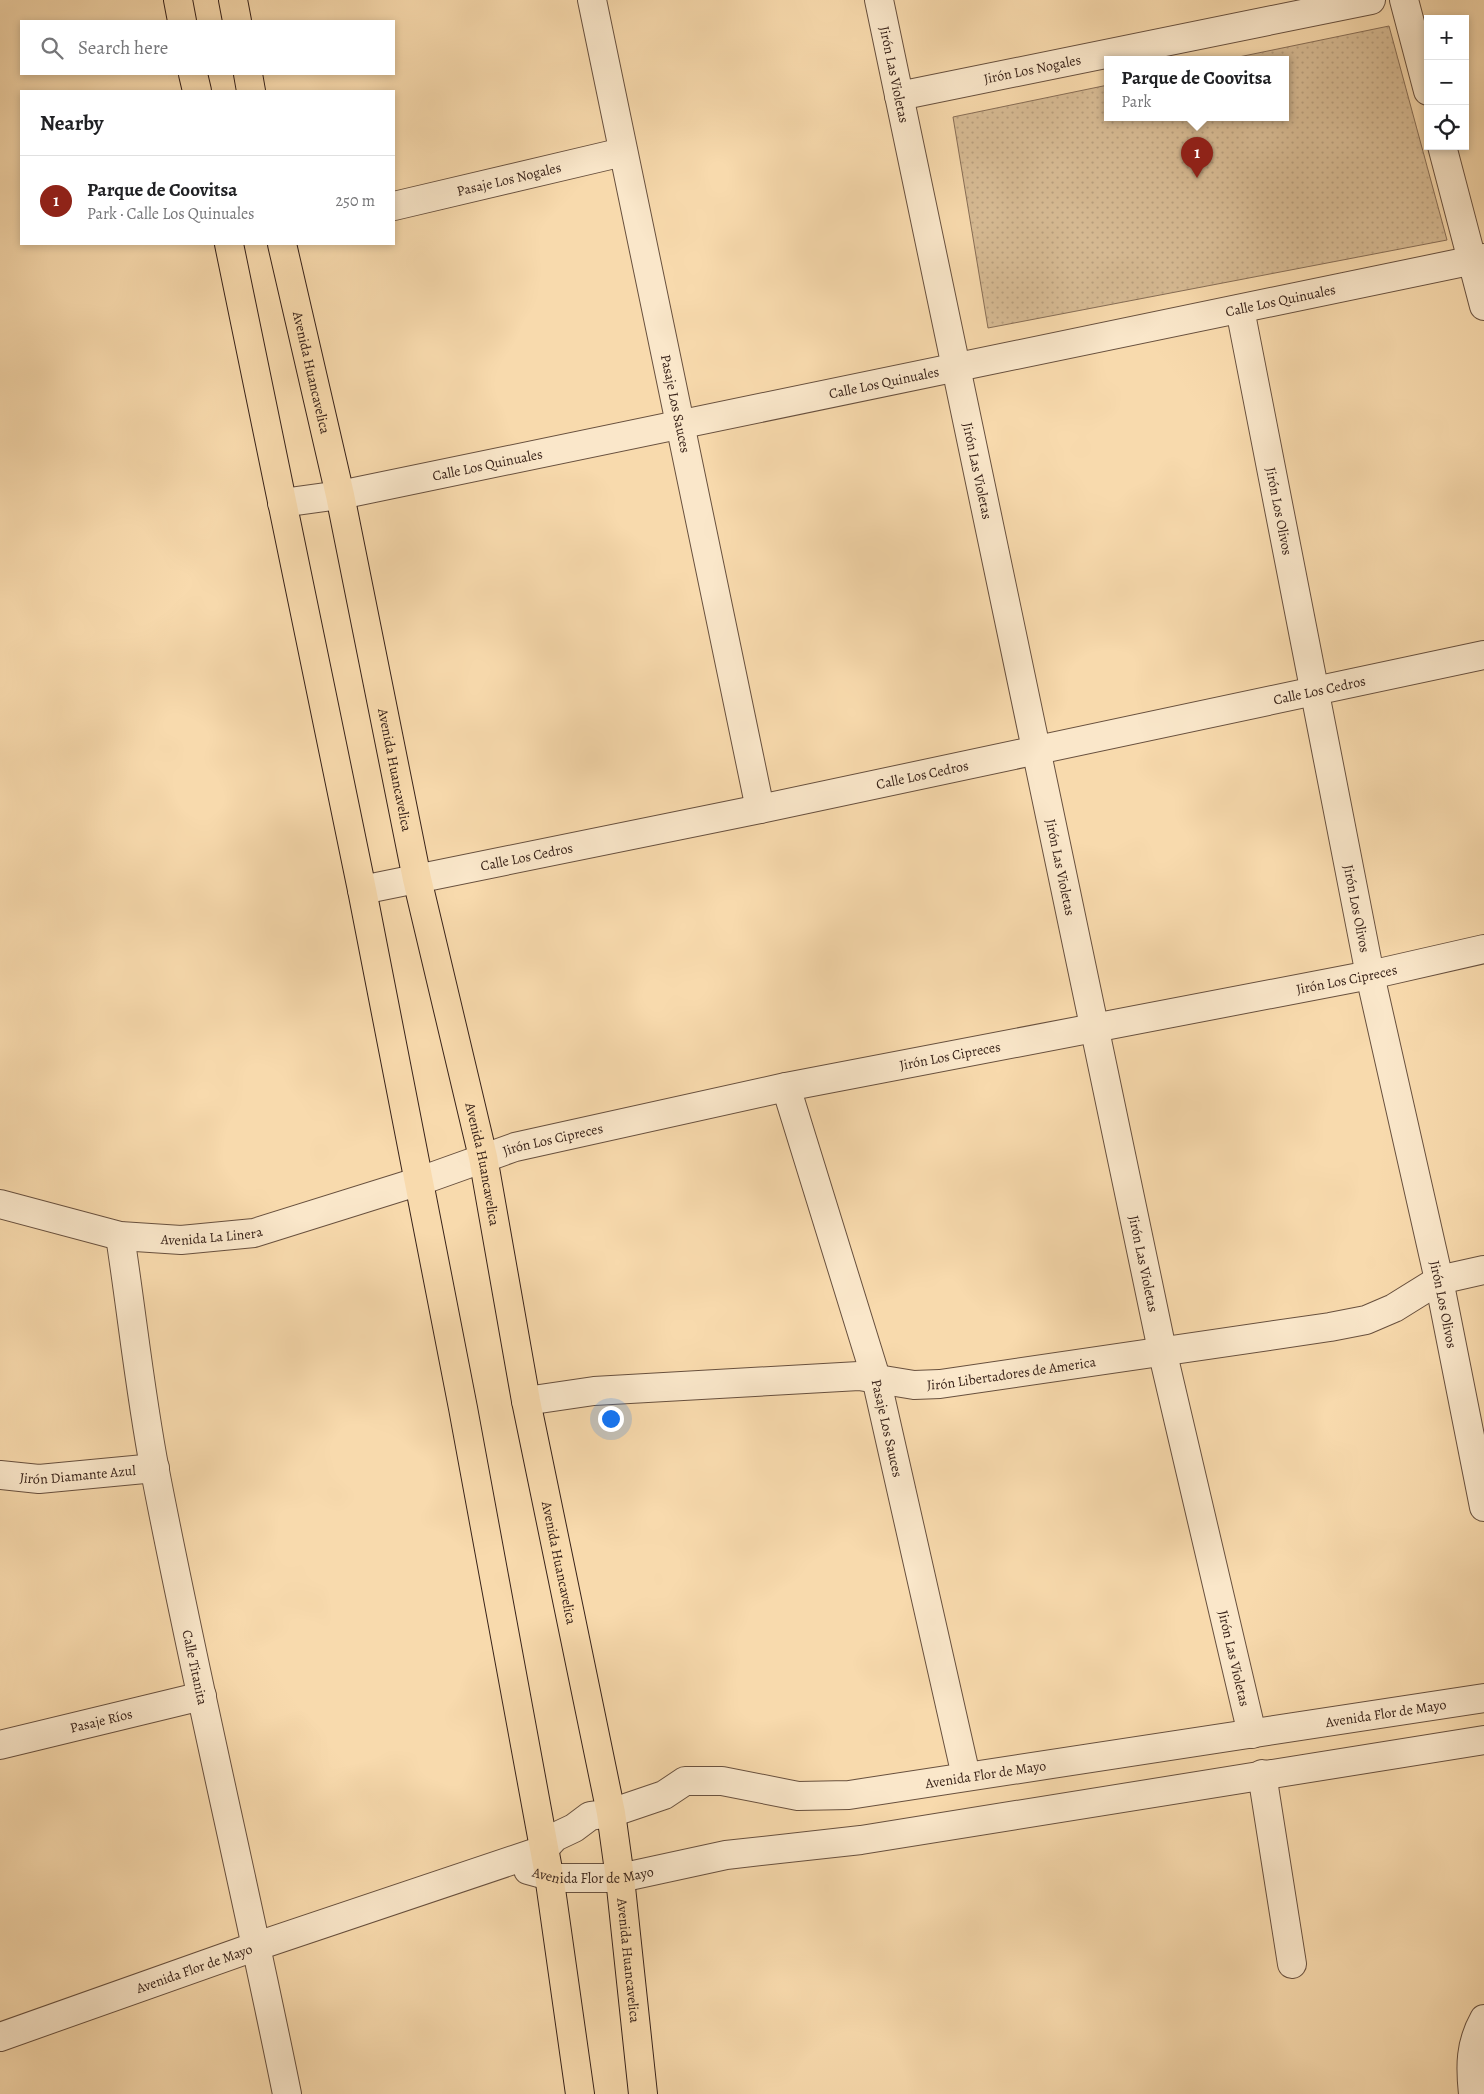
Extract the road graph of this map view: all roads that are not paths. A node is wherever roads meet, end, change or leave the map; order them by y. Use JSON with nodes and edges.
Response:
{"nodes":[{"id":1,"x":178,"y":0,"type":"edge"},
{"id":2,"x":233,"y":0,"type":"edge"},
{"id":3,"x":592,"y":0,"type":"edge"},
{"id":4,"x":879,"y":0,"type":"edge"},
{"id":5,"x":1371,"y":0,"type":"edge"},
{"id":6,"x":1404,"y":0,"type":"edge"},
{"id":7,"x":182,"y":20,"type":"edge"},
{"id":8,"x":237,"y":20,"type":"edge"},
{"id":9,"x":193,"y":75,"type":"edge"},
{"id":10,"x":248,"y":75,"type":"edge"},
{"id":11,"x":1424,"y":76,"type":"edge"},
{"id":12,"x":197,"y":90,"type":"edge"},
{"id":13,"x":251,"y":90,"type":"edge"},
{"id":14,"x":899,"y":96,"type":"junction"},
{"id":15,"x":1443,"y":150,"type":"edge"},
{"id":16,"x":623,"y":152,"type":"junction"},
{"id":17,"x":395,"y":206,"type":"edge"},
{"id":18,"x":228,"y":245,"type":"edge"},
{"id":19,"x":282,"y":245,"type":"edge"},
{"id":20,"x":1478,"y":259,"type":"edge"},
{"id":21,"x":1484,"y":306,"type":"edge"},
{"id":22,"x":1240,"y":309,"type":"junction"},
{"id":23,"x":956,"y":368,"type":"junction"},
{"id":24,"x":680,"y":425,"type":"junction"},
{"id":25,"x":340,"y":495,"type":"junction"},
{"id":26,"x":282,"y":503,"type":"junction"},
{"id":27,"x":1484,"y":655,"type":"edge"},
{"id":28,"x":1315,"y":691,"type":"junction"},
{"id":29,"x":1036,"y":750,"type":"junction"},
{"id":30,"x":760,"y":809,"type":"junction"},
{"id":31,"x":417,"y":879,"type":"junction"},
{"id":32,"x":362,"y":890,"type":"junction"},
{"id":33,"x":1484,"y":949,"type":"edge"},
{"id":34,"x":1370,"y":975,"type":"junction"},
{"id":35,"x":1095,"y":1029,"type":"junction"},
{"id":36,"x":786,"y":1087,"type":"junction"},
{"id":37,"x":483,"y":1157,"type":"junction"},
{"id":38,"x":420,"y":1181,"type":"junction"},
{"id":39,"x":0,"y":1204,"type":"edge"},
{"id":40,"x":120,"y":1236,"type":"junction"},
{"id":41,"x":1484,"y":1270,"type":"edge"},
{"id":42,"x":1439,"y":1280,"type":"junction"},
{"id":43,"x":1162,"y":1350,"type":"junction"},
{"id":44,"x":876,"y":1378,"type":"junction"},
{"id":45,"x":526,"y":1401,"type":"junction"},
{"id":46,"x":155,"y":1468,"type":"junction"},
{"id":47,"x":0,"y":1475,"type":"edge"},
{"id":48,"x":1484,"y":1507,"type":"edge"},
{"id":49,"x":202,"y":1696,"type":"junction"},
{"id":50,"x":1484,"y":1698,"type":"edge"},
{"id":51,"x":1252,"y":1734,"type":"junction"},
{"id":52,"x":1484,"y":1740,"type":"edge"},
{"id":53,"x":0,"y":1745,"type":"edge"},
{"id":54,"x":1262,"y":1774,"type":"junction"},
{"id":55,"x":966,"y":1776,"type":"junction"},
{"id":56,"x":611,"y":1812,"type":"junction"},
{"id":57,"x":546,"y":1863,"type":"junction"},
{"id":58,"x":620,"y":1878,"type":"junction"},
{"id":59,"x":257,"y":1946,"type":"junction"},
{"id":60,"x":1292,"y":1964,"type":"dead end"},
{"id":61,"x":1484,"y":2019,"type":"edge"},
{"id":62,"x":0,"y":2037,"type":"edge"},
{"id":63,"x":287,"y":2094,"type":"edge"},
{"id":64,"x":580,"y":2094,"type":"edge"},
{"id":65,"x":643,"y":2094,"type":"edge"},
{"id":66,"x":1473,"y":2094,"type":"edge"}],
"edges":[{"from":1,"to":7,"type":"main road"},
{"from":2,"to":8,"type":"main road"},
{"from":3,"to":16,"type":"street","name":"Pasaje Los Sauces"},
{"from":4,"to":14,"type":"street","name":"Jirón Las Violetas"},
{"from":5,"to":14,"type":"street","name":"Jirón Los Nogales"},
{"from":6,"to":11,"type":"street"},
{"from":9,"to":12,"type":"main road"},
{"from":10,"to":13,"type":"main road"},
{"from":14,"to":23,"type":"street","name":"Jirón Las Violetas"},
{"from":15,"to":20,"type":"street"},
{"from":16,"to":17,"type":"street","name":"Pasaje Los Nogales"},
{"from":16,"to":24,"type":"street","name":"Pasaje Los Sauces"},
{"from":18,"to":26,"type":"main road"},
{"from":19,"to":25,"type":"main road","name":"Avenida Huancavelica"},
{"from":20,"to":21,"type":"street"},
{"from":20,"to":22,"type":"street","name":"Calle Los Quinuales"},
{"from":22,"to":23,"type":"street","name":"Calle Los Quinuales"},
{"from":22,"to":28,"type":"street","name":"Jirón Los Olivos"},
{"from":23,"to":24,"type":"street","name":"Calle Los Quinuales"},
{"from":23,"to":29,"type":"street","name":"Jirón Las Violetas"},
{"from":24,"to":25,"type":"street","name":"Calle Los Quinuales"},
{"from":24,"to":30,"type":"street","name":"Pasaje Los Sauces"},
{"from":25,"to":26,"type":"street","name":"Calle Los Quinuales"},
{"from":25,"to":31,"type":"main road","name":"Avenida Huancavelica"},
{"from":26,"to":32,"type":"main road"},
{"from":27,"to":28,"type":"street","name":"Calle Los Cedros"},
{"from":28,"to":29,"type":"street","name":"Calle Los Cedros"},
{"from":28,"to":34,"type":"street","name":"Jirón Los Olivos"},
{"from":29,"to":30,"type":"street","name":"Calle Los Cedros"},
{"from":29,"to":35,"type":"street","name":"Jirón Las Violetas"},
{"from":30,"to":31,"type":"street","name":"Calle Los Cedros"},
{"from":31,"to":32,"type":"street","name":"Calle Los Cedros"},
{"from":31,"to":37,"type":"main road","name":"Avenida Huancavelica"},
{"from":32,"to":38,"type":"main road"},
{"from":33,"to":34,"type":"street","name":"Jirón Los Cipreces"},
{"from":34,"to":35,"type":"street","name":"Jirón Los Cipreces"},
{"from":34,"to":42,"type":"street","name":"Jirón Los Olivos"},
{"from":35,"to":36,"type":"street","name":"Jirón Los Cipreces"},
{"from":35,"to":43,"type":"street","name":"Jirón Las Violetas"},
{"from":36,"to":37,"type":"street","name":"Jirón Los Cipreces"},
{"from":36,"to":44,"type":"street","name":"Pasaje Los Sauces"},
{"from":37,"to":38,"type":"street","name":"Jirón Los Cipreces"},
{"from":37,"to":45,"type":"main road","name":"Avenida Huancavelica"},
{"from":38,"to":40,"type":"street","name":"Avenida La Linera"},
{"from":38,"to":57,"type":"main road"},
{"from":39,"to":40,"type":"street","name":"Avenida La Linera"},
{"from":40,"to":46,"type":"street","name":"Calle Titanita"},
{"from":41,"to":42,"type":"street","name":"Jirón Libertadores de America"},
{"from":42,"to":43,"type":"street","name":"Jirón Libertadores de America"},
{"from":42,"to":48,"type":"street","name":"Jirón Los Olivos"},
{"from":43,"to":44,"type":"street","name":"Jirón Libertadores de America"},
{"from":43,"to":51,"type":"street","name":"Jirón Las Violetas"},
{"from":44,"to":45,"type":"street","name":"Jirón Libertadores de America"},
{"from":44,"to":55,"type":"street","name":"Pasaje Los Sauces"},
{"from":45,"to":56,"type":"main road","name":"Avenida Huancavelica"},
{"from":46,"to":47,"type":"street","name":"Jirón Diamante Azul"},
{"from":46,"to":49,"type":"street","name":"Calle Titanita"},
{"from":49,"to":53,"type":"street","name":"Pasaje Ríos"},
{"from":49,"to":59,"type":"street","name":"Calle Titanita"},
{"from":50,"to":51,"type":"street","name":"Avenida Flor de Mayo"},
{"from":51,"to":55,"type":"street","name":"Avenida Flor de Mayo"},
{"from":52,"to":54,"type":"street","name":"Avenida Flor de Mayo"},
{"from":54,"to":58,"type":"street","name":"Avenida Flor de Mayo"},
{"from":54,"to":60,"type":"street"},
{"from":55,"to":56,"type":"street","name":"Avenida Flor de Mayo"},
{"from":56,"to":57,"type":"street","name":"Avenida Flor de Mayo"},
{"from":56,"to":58,"type":"main road","name":"Avenida Huancavelica"},
{"from":57,"to":58,"type":"street","name":"Avenida Flor de Mayo"},
{"from":57,"to":59,"type":"street","name":"Avenida Flor de Mayo"},
{"from":57,"to":64,"type":"main road"},
{"from":58,"to":65,"type":"main road","name":"Avenida Huancavelica"},
{"from":59,"to":62,"type":"street","name":"Avenida Flor de Mayo"},
{"from":59,"to":63,"type":"street","name":"Calle Titanita"},
{"from":61,"to":66,"type":"street"}]}
